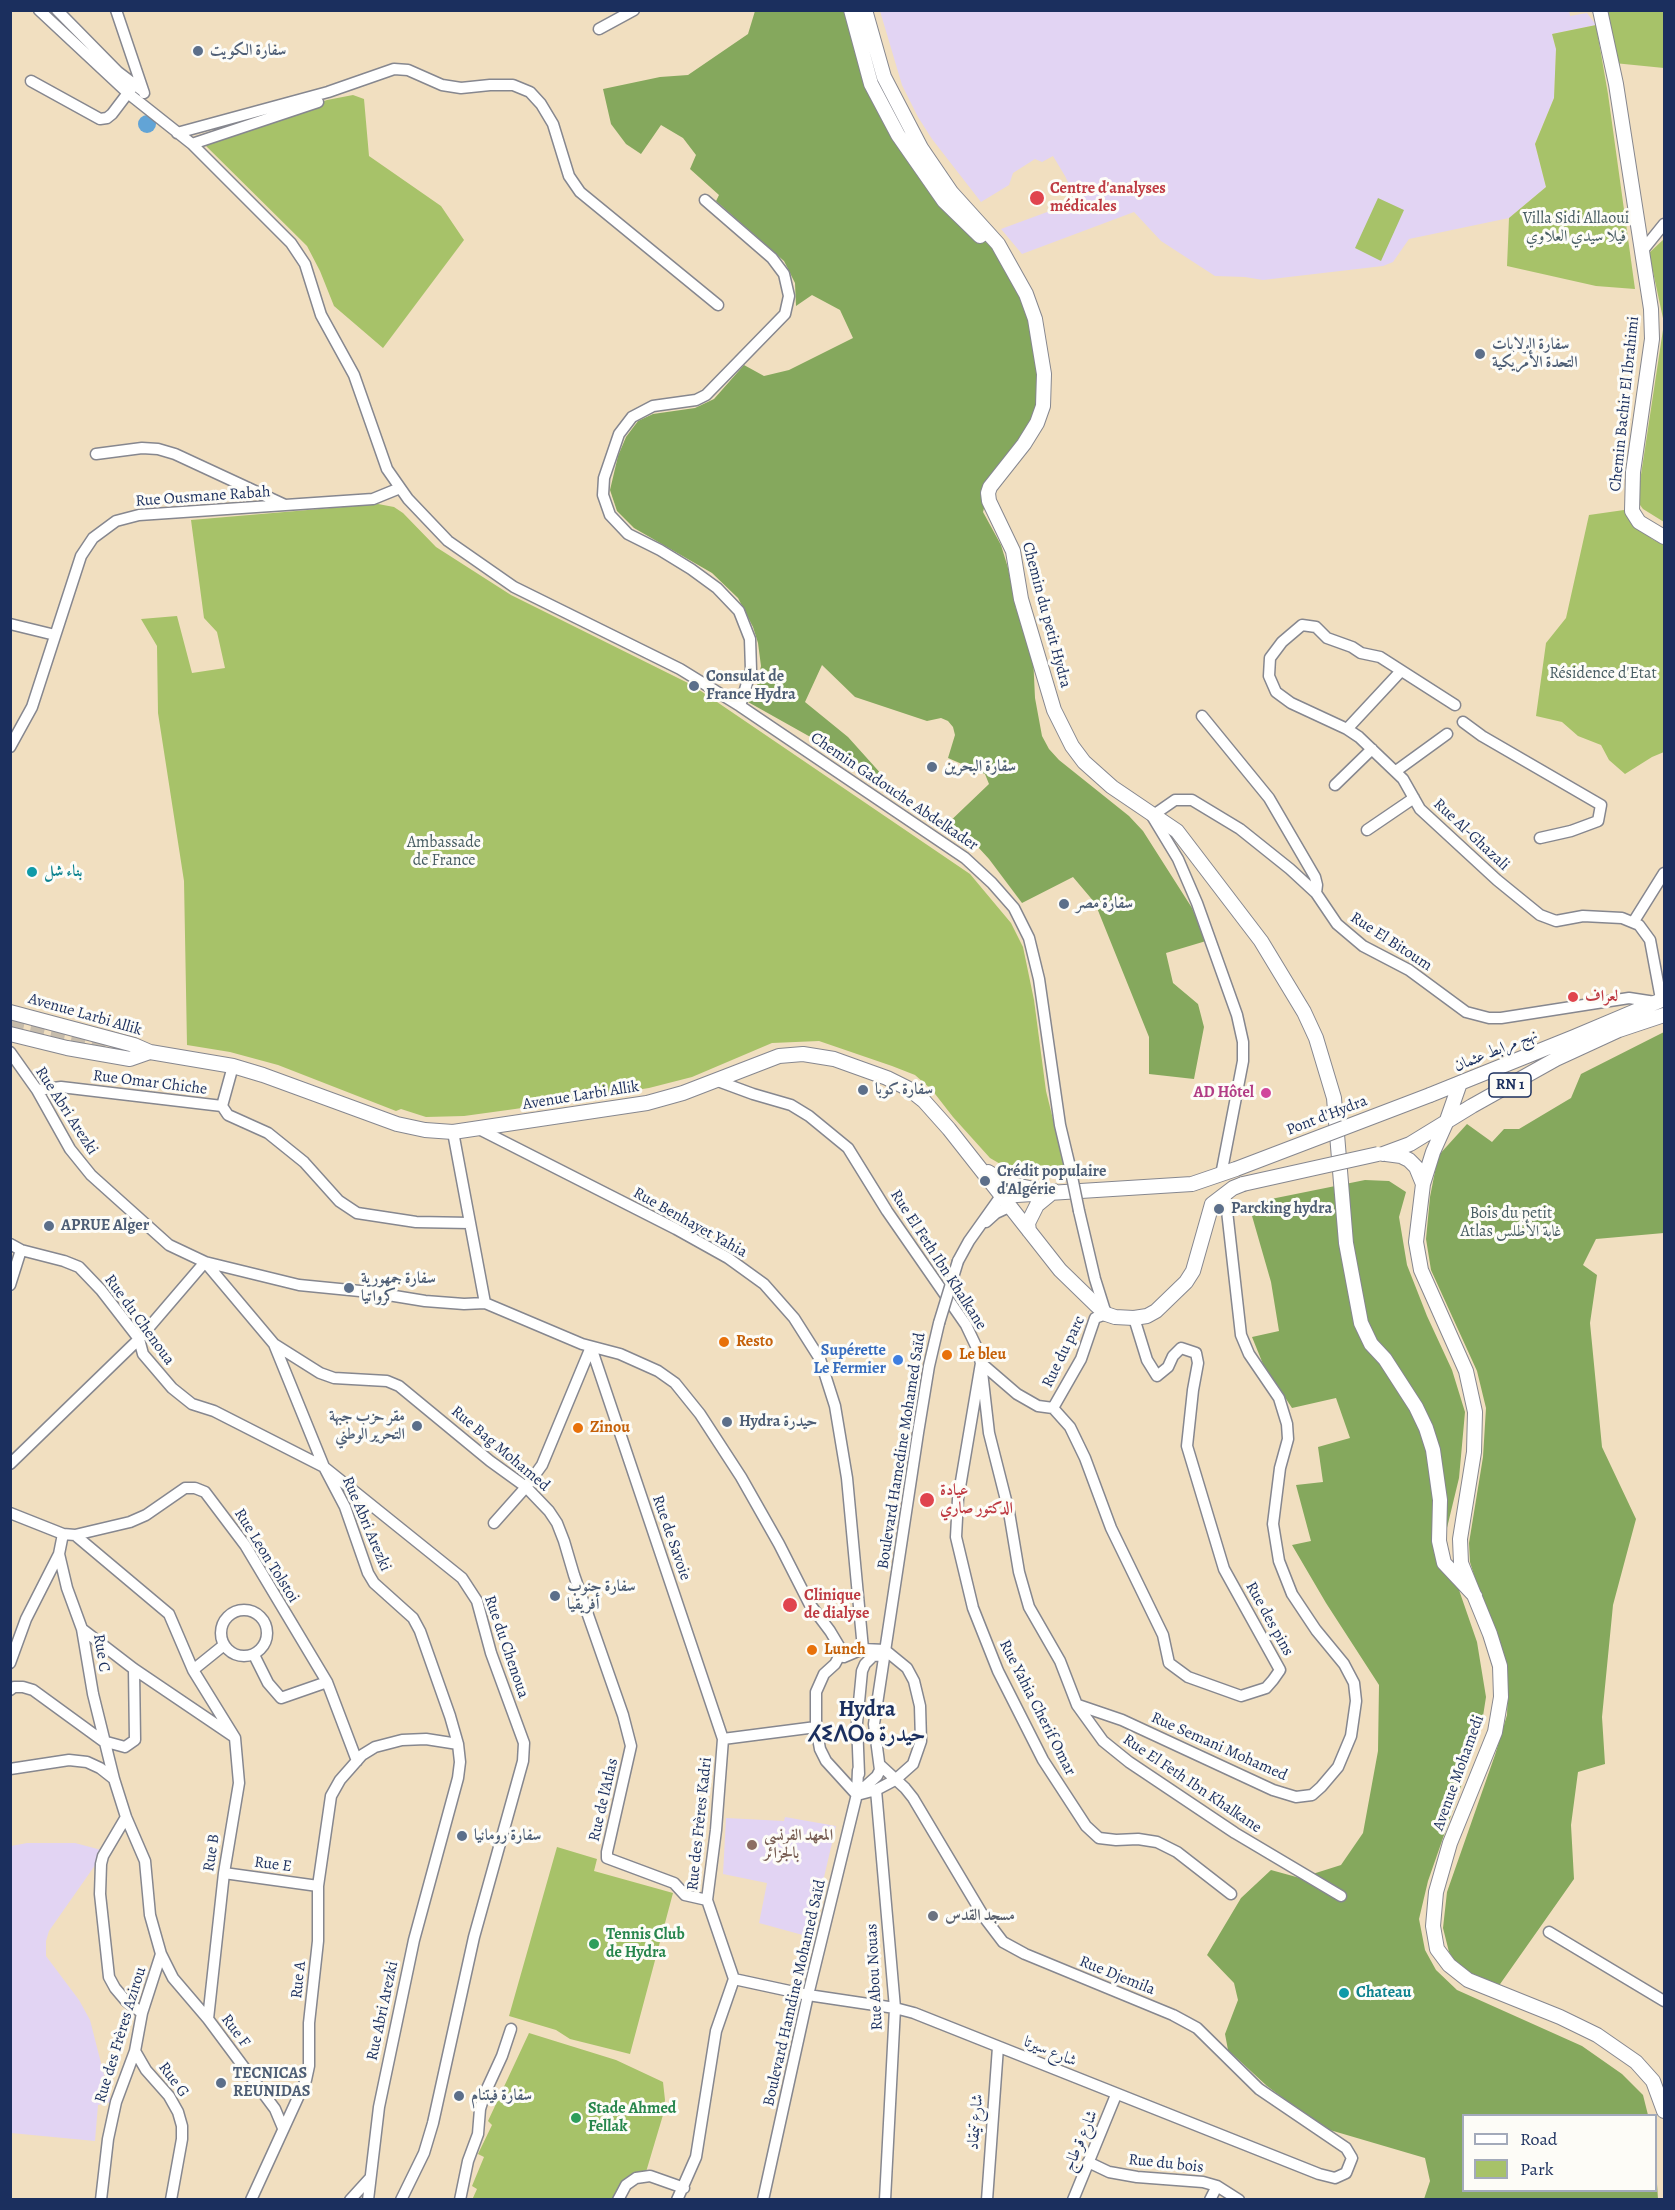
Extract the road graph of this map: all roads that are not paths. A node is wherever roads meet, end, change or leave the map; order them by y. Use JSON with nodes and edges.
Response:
{"nodes":[{"id":1,"x":39,"y":10,"type":"edge"},
{"id":2,"x":57,"y":10,"type":"edge"},
{"id":3,"x":116,"y":10,"type":"edge"},
{"id":4,"x":634,"y":10,"type":"edge"},
{"id":5,"x":851,"y":10,"type":"edge"},
{"id":6,"x":865,"y":10,"type":"edge"},
{"id":7,"x":1600,"y":10,"type":"edge"},
{"id":8,"x":599,"y":29,"type":"dead end"},
{"id":9,"x":31,"y":81,"type":"dead end"},
{"id":10,"x":356,"y":84,"type":"junction"},
{"id":11,"x":135,"y":90,"type":"junction"},
{"id":12,"x":177,"y":134,"type":"junction"},
{"id":13,"x":192,"y":144,"type":"junction"},
{"id":14,"x":705,"y":200,"type":"dead end"},
{"id":15,"x":1665,"y":224,"type":"edge"},
{"id":16,"x":998,"y":244,"type":"junction"},
{"id":17,"x":1642,"y":250,"type":"junction"},
{"id":18,"x":718,"y":305,"type":"dead end"},
{"id":19,"x":96,"y":454,"type":"dead end"},
{"id":20,"x":400,"y":488,"type":"junction"},
{"id":21,"x":287,"y":505,"type":"junction"},
{"id":22,"x":1665,"y":537,"type":"edge"},
{"id":23,"x":10,"y":624,"type":"edge"},
{"id":24,"x":55,"y":635,"type":"junction"},
{"id":25,"x":1401,"y":671,"type":"junction"},
{"id":26,"x":1455,"y":705,"type":"dead end"},
{"id":27,"x":740,"y":706,"type":"junction"},
{"id":28,"x":1202,"y":716,"type":"dead end"},
{"id":29,"x":1463,"y":722,"type":"dead end"},
{"id":30,"x":1347,"y":729,"type":"junction"},
{"id":31,"x":1447,"y":734,"type":"dead end"},
{"id":32,"x":10,"y":747,"type":"edge"},
{"id":33,"x":1372,"y":749,"type":"junction"},
{"id":34,"x":1396,"y":771,"type":"junction"},
{"id":35,"x":1335,"y":785,"type":"dead end"},
{"id":36,"x":1414,"y":798,"type":"junction"},
{"id":37,"x":1152,"y":816,"type":"junction"},
{"id":38,"x":1367,"y":830,"type":"dead end"},
{"id":39,"x":1540,"y":838,"type":"dead end"},
{"id":40,"x":1665,"y":873,"type":"edge"},
{"id":41,"x":1316,"y":893,"type":"junction"},
{"id":42,"x":1634,"y":921,"type":"junction"},
{"id":43,"x":1660,"y":1000,"type":"edge"},
{"id":44,"x":10,"y":1012,"type":"edge"},
{"id":45,"x":1665,"y":1015,"type":"edge"},
{"id":46,"x":10,"y":1034,"type":"edge"},
{"id":47,"x":10,"y":1052,"type":"edge"},
{"id":48,"x":150,"y":1052,"type":"junction"},
{"id":49,"x":233,"y":1066,"type":"junction"},
{"id":50,"x":715,"y":1080,"type":"junction"},
{"id":51,"x":1460,"y":1083,"type":"junction"},
{"id":52,"x":37,"y":1090,"type":"junction"},
{"id":53,"x":1430,"y":1095,"type":"junction"},
{"id":54,"x":222,"y":1106,"type":"junction"},
{"id":55,"x":1446,"y":1122,"type":"junction"},
{"id":56,"x":479,"y":1129,"type":"junction"},
{"id":57,"x":453,"y":1132,"type":"junction"},
{"id":58,"x":1227,"y":1144,"type":"junction"},
{"id":59,"x":1380,"y":1154,"type":"junction"},
{"id":60,"x":980,"y":1168,"type":"junction"},
{"id":61,"x":1236,"y":1169,"type":"junction"},
{"id":62,"x":1221,"y":1175,"type":"junction"},
{"id":63,"x":1192,"y":1184,"type":"junction"},
{"id":64,"x":1423,"y":1184,"type":"junction"},
{"id":65,"x":1054,"y":1191,"type":"junction"},
{"id":66,"x":1225,"y":1193,"type":"junction"},
{"id":67,"x":1001,"y":1196,"type":"junction"},
{"id":68,"x":1212,"y":1204,"type":"junction"},
{"id":69,"x":1011,"y":1206,"type":"junction"},
{"id":70,"x":470,"y":1223,"type":"junction"},
{"id":71,"x":977,"y":1230,"type":"junction"},
{"id":72,"x":1029,"y":1230,"type":"junction"},
{"id":73,"x":10,"y":1244,"type":"edge"},
{"id":74,"x":21,"y":1250,"type":"junction"},
{"id":75,"x":205,"y":1262,"type":"junction"},
{"id":76,"x":10,"y":1285,"type":"edge"},
{"id":77,"x":485,"y":1303,"type":"junction"},
{"id":78,"x":1106,"y":1314,"type":"junction"},
{"id":79,"x":1134,"y":1318,"type":"junction"},
{"id":80,"x":139,"y":1339,"type":"junction"},
{"id":81,"x":274,"y":1344,"type":"junction"},
{"id":82,"x":591,"y":1347,"type":"junction"},
{"id":83,"x":981,"y":1363,"type":"junction"},
{"id":84,"x":1053,"y":1408,"type":"junction"},
{"id":85,"x":10,"y":1464,"type":"edge"},
{"id":86,"x":324,"y":1467,"type":"junction"},
{"id":87,"x":526,"y":1487,"type":"junction"},
{"id":88,"x":10,"y":1513,"type":"edge"},
{"id":89,"x":494,"y":1523,"type":"dead end"},
{"id":90,"x":69,"y":1534,"type":"junction"},
{"id":91,"x":59,"y":1554,"type":"junction"},
{"id":92,"x":1476,"y":1596,"type":"junction"},
{"id":93,"x":279,"y":1605,"type":"junction"},
{"id":94,"x":262,"y":1618,"type":"junction"},
{"id":95,"x":82,"y":1629,"type":"junction"},
{"id":96,"x":224,"y":1645,"type":"junction"},
{"id":97,"x":863,"y":1649,"type":"junction"},
{"id":98,"x":842,"y":1651,"type":"junction"},
{"id":99,"x":885,"y":1653,"type":"junction"},
{"id":100,"x":254,"y":1654,"type":"junction"},
{"id":101,"x":868,"y":1662,"type":"junction"},
{"id":102,"x":10,"y":1663,"type":"edge"},
{"id":103,"x":134,"y":1669,"type":"junction"},
{"id":104,"x":193,"y":1670,"type":"junction"},
{"id":105,"x":883,"y":1673,"type":"junction"},
{"id":106,"x":862,"y":1674,"type":"junction"},
{"id":107,"x":327,"y":1682,"type":"junction"},
{"id":108,"x":10,"y":1690,"type":"edge"},
{"id":109,"x":212,"y":1698,"type":"junction"},
{"id":110,"x":1077,"y":1705,"type":"junction"},
{"id":111,"x":193,"y":1711,"type":"junction"},
{"id":112,"x":816,"y":1727,"type":"junction"},
{"id":113,"x":235,"y":1737,"type":"junction"},
{"id":114,"x":723,"y":1739,"type":"junction"},
{"id":115,"x":103,"y":1741,"type":"junction"},
{"id":116,"x":458,"y":1744,"type":"junction"},
{"id":117,"x":631,"y":1746,"type":"joint"},
{"id":118,"x":357,"y":1761,"type":"junction"},
{"id":119,"x":858,"y":1768,"type":"junction"},
{"id":120,"x":878,"y":1768,"type":"junction"},
{"id":121,"x":10,"y":1769,"type":"edge"},
{"id":122,"x":114,"y":1779,"type":"junction"},
{"id":123,"x":895,"y":1780,"type":"junction"},
{"id":124,"x":876,"y":1790,"type":"junction"},
{"id":125,"x":857,"y":1794,"type":"junction"},
{"id":126,"x":126,"y":1817,"type":"junction"},
{"id":127,"x":224,"y":1873,"type":"junction"},
{"id":128,"x":318,"y":1886,"type":"junction"},
{"id":129,"x":1232,"y":1894,"type":"dead end"},
{"id":130,"x":1341,"y":1896,"type":"dead end"},
{"id":131,"x":707,"y":1900,"type":"junction"},
{"id":132,"x":1549,"y":1932,"type":"dead end"},
{"id":133,"x":161,"y":1954,"type":"junction"},
{"id":134,"x":734,"y":1979,"type":"junction"},
{"id":135,"x":808,"y":1995,"type":"junction"},
{"id":136,"x":1665,"y":2001,"type":"edge"},
{"id":137,"x":895,"y":2008,"type":"junction"},
{"id":138,"x":141,"y":2013,"type":"junction"},
{"id":139,"x":208,"y":2019,"type":"junction"},
{"id":140,"x":512,"y":2029,"type":"dead end"},
{"id":141,"x":998,"y":2047,"type":"junction"},
{"id":142,"x":135,"y":2051,"type":"junction"},
{"id":143,"x":1116,"y":2095,"type":"junction"},
{"id":144,"x":1665,"y":2110,"type":"edge"},
{"id":145,"x":283,"y":2128,"type":"junction"},
{"id":146,"x":1088,"y":2162,"type":"junction"},
{"id":147,"x":1346,"y":2173,"type":"joint"},
{"id":148,"x":370,"y":2177,"type":"junction"},
{"id":149,"x":1217,"y":2186,"type":"junction"},
{"id":150,"x":684,"y":2188,"type":"junction"},
{"id":151,"x":101,"y":2199,"type":"edge"},
{"id":152,"x":171,"y":2199,"type":"edge"},
{"id":153,"x":251,"y":2199,"type":"edge"},
{"id":154,"x":350,"y":2199,"type":"edge"},
{"id":155,"x":368,"y":2199,"type":"edge"},
{"id":156,"x":401,"y":2199,"type":"edge"},
{"id":157,"x":460,"y":2199,"type":"edge"},
{"id":158,"x":618,"y":2199,"type":"edge"},
{"id":159,"x":677,"y":2199,"type":"edge"},
{"id":160,"x":763,"y":2199,"type":"edge"},
{"id":161,"x":885,"y":2199,"type":"edge"},
{"id":162,"x":987,"y":2199,"type":"edge"},
{"id":163,"x":1073,"y":2199,"type":"edge"},
{"id":164,"x":1210,"y":2199,"type":"edge"},
{"id":165,"x":1239,"y":2199,"type":"edge"}],
"edges":[{"from":1,"to":11,"type":"street"},
{"from":2,"to":11,"type":"street"},
{"from":3,"to":11,"type":"street"},
{"from":4,"to":8,"type":"street"},
{"from":5,"to":16,"type":"main road"},
{"from":6,"to":16,"type":"main road","name":"Chemin du petit Hydra"},
{"from":7,"to":17,"type":"main road","name":"Chemin Bachir El Ibrahimi"},
{"from":9,"to":11,"type":"street"},
{"from":10,"to":12,"type":"street"},
{"from":10,"to":13,"type":"street"},
{"from":10,"to":18,"type":"street"},
{"from":11,"to":12,"type":"street","name":"Chemin Gadouche Abdelkader"},
{"from":12,"to":13,"type":"street","name":"Chemin Gadouche Abdelkader"},
{"from":13,"to":20,"type":"street","name":"Chemin Gadouche Abdelkader"},
{"from":14,"to":27,"type":"street"},
{"from":15,"to":17,"type":"street"},
{"from":16,"to":37,"type":"main road","name":"Chemin du petit Hydra"},
{"from":17,"to":22,"type":"main road","name":"Chemin Bachir El Ibrahimi"},
{"from":19,"to":21,"type":"street"},
{"from":20,"to":21,"type":"street","name":"Rue Ousmane Rabah"},
{"from":20,"to":27,"type":"street","name":"Chemin Gadouche Abdelkader"},
{"from":21,"to":24,"type":"street","name":"Rue Ousmane Rabah"},
{"from":23,"to":24,"type":"street"},
{"from":24,"to":32,"type":"street","name":"Rue Ousmane Rabah"},
{"from":25,"to":26,"type":"street","name":"Rue Al-Ghazali"},
{"from":25,"to":30,"type":"street"},
{"from":25,"to":30,"type":"street","name":"Rue Al-Ghazali"},
{"from":27,"to":78,"type":"street","name":"Chemin Gadouche Abdelkader","bridge":true},
{"from":28,"to":41,"type":"street"},
{"from":29,"to":39,"type":"street"},
{"from":30,"to":33,"type":"street","name":"Rue Al-Ghazali"},
{"from":31,"to":34,"type":"street"},
{"from":33,"to":34,"type":"street","name":"Rue Al-Ghazali"},
{"from":33,"to":35,"type":"street"},
{"from":34,"to":36,"type":"street","name":"Rue Al-Ghazali"},
{"from":36,"to":38,"type":"street"},
{"from":36,"to":42,"type":"street","name":"Rue Al-Ghazali"},
{"from":37,"to":41,"type":"street","name":"Rue El Bitoum"},
{"from":37,"to":58,"type":"street","name":"Chemin du petit Hydra"},
{"from":37,"to":92,"type":"main road"},
{"from":40,"to":42,"type":"street"},
{"from":41,"to":43,"type":"street","name":"Rue El Bitoum"},
{"from":42,"to":43,"type":"street"},
{"from":43,"to":51,"type":"main road","name":"نهج مرابط عثمان","number":"RN 1"},
{"from":44,"to":48,"type":"main road","name":"Avenue Larbi Allik"},
{"from":45,"to":55,"type":"main road","number":"RN 1"},
{"from":46,"to":48,"type":"main road","name":"Avenue Larbi Allik"},
{"from":47,"to":52,"type":"street","name":"Rue Abri Arezki"},
{"from":48,"to":49,"type":"main road","name":"Avenue Larbi Allik"},
{"from":49,"to":54,"type":"street"},
{"from":49,"to":57,"type":"main road","name":"Avenue Larbi Allik"},
{"from":50,"to":56,"type":"main road","name":"Avenue Larbi Allik"},
{"from":50,"to":60,"type":"main road","name":"Avenue Larbi Allik"},
{"from":50,"to":83,"type":"street","name":"Rue El Feth Ibn Khalkane"},
{"from":51,"to":53,"type":"main road","name":"نهج مرابط عثمان","number":"RN 1"},
{"from":51,"to":55,"type":"main road","name":"Avenue Mohamedi"},
{"from":52,"to":54,"type":"street","name":"Rue Omar Chiche"},
{"from":52,"to":75,"type":"street","name":"Rue Abri Arezki"},
{"from":53,"to":55,"type":"main road"},
{"from":53,"to":61,"type":"main road","name":"Pont d'Hydra","bridge":true},
{"from":54,"to":70,"type":"street","name":"Rue Omar Chiche"},
{"from":55,"to":59,"type":"main road","number":"RN 1"},
{"from":55,"to":64,"type":"main road","name":"Avenue Mohamedi"},
{"from":56,"to":57,"type":"main road","name":"Avenue Larbi Allik"},
{"from":56,"to":97,"type":"street","name":"Rue Benhayet Yahia"},
{"from":57,"to":70,"type":"street"},
{"from":58,"to":61,"type":"street"},
{"from":58,"to":62,"type":"street","name":"Chemin du petit Hydra"},
{"from":59,"to":64,"type":"main road"},
{"from":59,"to":66,"type":"main road","bridge":true},
{"from":60,"to":65,"type":"main road"},
{"from":60,"to":67,"type":"main road","name":"Avenue Larbi Allik"},
{"from":61,"to":62,"type":"main road","name":"Pont d'Hydra"},
{"from":62,"to":63,"type":"main road","name":"Pont d'Hydra"},
{"from":63,"to":65,"type":"main road","name":"Pont d'Hydra"},
{"from":63,"to":68,"type":"main road"},
{"from":64,"to":92,"type":"main road","name":"Avenue Mohamedi"},
{"from":65,"to":67,"type":"main road"},
{"from":65,"to":72,"type":"main road"},
{"from":66,"to":68,"type":"main road"},
{"from":66,"to":110,"type":"street","name":"Rue Semani Mohamed"},
{"from":67,"to":69,"type":"main road","name":"Avenue Larbi Allik"},
{"from":67,"to":71,"type":"street","name":"Boulevard Hamedine Mohamed Saïd"},
{"from":68,"to":79,"type":"main road"},
{"from":69,"to":71,"type":"street"},
{"from":69,"to":72,"type":"main road"},
{"from":70,"to":77,"type":"street"},
{"from":71,"to":99,"type":"street","name":"Boulevard Hamedine Mohamed Saïd","bridge":true},
{"from":72,"to":78,"type":"main road"},
{"from":73,"to":74,"type":"street","name":"Rue du Chenoua"},
{"from":74,"to":76,"type":"street"},
{"from":74,"to":80,"type":"street","name":"Rue du Chenoua"},
{"from":75,"to":77,"type":"street"},
{"from":75,"to":80,"type":"street"},
{"from":75,"to":81,"type":"street","name":"Rue Abri Arezki"},
{"from":77,"to":82,"type":"street"},
{"from":78,"to":79,"type":"main road"},
{"from":78,"to":84,"type":"street","name":"Rue du parc"},
{"from":79,"to":84,"type":"street","name":"Rue des pins"},
{"from":80,"to":85,"type":"street"},
{"from":80,"to":86,"type":"street","name":"Rue du Chenoua"},
{"from":81,"to":86,"type":"street","name":"Rue Abri Arezki"},
{"from":81,"to":87,"type":"street","name":"Rue Bag Mohamed"},
{"from":82,"to":87,"type":"street"},
{"from":82,"to":98,"type":"street"},
{"from":82,"to":114,"type":"street","name":"Rue de Savoie"},
{"from":83,"to":84,"type":"street"},
{"from":83,"to":110,"type":"street","name":"Rue El Feth Ibn Khalkane"},
{"from":83,"to":129,"type":"street","name":"Rue Yahia Cherif Omar"},
{"from":86,"to":116,"type":"street","name":"Rue Abri Arezki"},
{"from":86,"to":156,"type":"street","name":"Rue du Chenoua"},
{"from":87,"to":89,"type":"street"},
{"from":87,"to":117,"type":"street","name":"Rue Bag Mohamed"},
{"from":88,"to":90,"type":"street"},
{"from":90,"to":91,"type":"street","name":"Rue C"},
{"from":90,"to":93,"type":"street","name":"Rue Leon Tolstoi"},
{"from":90,"to":104,"type":"street","name":"Rue B"},
{"from":91,"to":95,"type":"street","name":"Rue C"},
{"from":91,"to":102,"type":"street"},
{"from":92,"to":144,"type":"main road","name":"Avenue Mohamedi"},
{"from":93,"to":94,"type":"street"},
{"from":93,"to":107,"type":"street","name":"Rue Leon Tolstoi"},
{"from":94,"to":96,"type":"street"},
{"from":94,"to":100,"type":"street"},
{"from":95,"to":103,"type":"street"},
{"from":95,"to":115,"type":"street","name":"Rue C"},
{"from":96,"to":100,"type":"street"},
{"from":96,"to":104,"type":"street"},
{"from":97,"to":98,"type":"street"},
{"from":97,"to":99,"type":"street"},
{"from":98,"to":112,"type":"street"},
{"from":99,"to":101,"type":"street"},
{"from":99,"to":105,"type":"street","name":"Boulevard Hamedine Mohamed Saïd"},
{"from":99,"to":123,"type":"street"},
{"from":100,"to":107,"type":"street"},
{"from":101,"to":105,"type":"street"},
{"from":101,"to":106,"type":"street"},
{"from":103,"to":111,"type":"street"},
{"from":103,"to":115,"type":"street"},
{"from":104,"to":109,"type":"street","name":"Rue B"},
{"from":105,"to":106,"type":"street"},
{"from":105,"to":120,"type":"street","name":"Boulevard Hamedine Mohamed Saïd"},
{"from":106,"to":119,"type":"street","name":"Boulevard Hamdine Mohamed Saïd"},
{"from":107,"to":118,"type":"street","name":"Rue Leon Tolstoi"},
{"from":108,"to":115,"type":"street"},
{"from":109,"to":111,"type":"street"},
{"from":109,"to":113,"type":"street","name":"Rue B"},
{"from":110,"to":130,"type":"street","name":"Rue El Feth Ibn Khalkane"},
{"from":111,"to":113,"type":"street"},
{"from":112,"to":114,"type":"street"},
{"from":112,"to":125,"type":"street"},
{"from":113,"to":127,"type":"street","name":"Rue B"},
{"from":114,"to":131,"type":"street","name":"Rue des Frères Kadri"},
{"from":115,"to":122,"type":"street","name":"Rue C"},
{"from":116,"to":118,"type":"street","name":"Rue A"},
{"from":116,"to":148,"type":"street","name":"Rue Abri Arezki"},
{"from":117,"to":131,"type":"street","name":"Rue de l'Atlas"},
{"from":118,"to":128,"type":"street","name":"Rue A"},
{"from":119,"to":120,"type":"street"},
{"from":119,"to":120,"type":"street"},
{"from":119,"to":125,"type":"street","name":"Boulevard Hamdine Mohamed Saïd"},
{"from":120,"to":123,"type":"street"},
{"from":120,"to":125,"type":"street"},
{"from":121,"to":122,"type":"street"},
{"from":122,"to":126,"type":"street","name":"Rue des Frères Azirou"},
{"from":123,"to":124,"type":"street"},
{"from":123,"to":147,"type":"street","name":"Rue Djemila"},
{"from":124,"to":125,"type":"street"},
{"from":124,"to":137,"type":"street","name":"Rue Abou Nouas"},
{"from":125,"to":135,"type":"street","name":"Boulevard Hamdine Mohamed Saïd"},
{"from":126,"to":133,"type":"street","name":"Rue des Frères Azirou"},
{"from":126,"to":138,"type":"street"},
{"from":127,"to":128,"type":"street","name":"Rue E"},
{"from":127,"to":139,"type":"street","name":"Rue B"},
{"from":128,"to":145,"type":"street","name":"Rue A"},
{"from":131,"to":134,"type":"street","name":"Rue des Frères Kadri"},
{"from":132,"to":136,"type":"street"},
{"from":133,"to":138,"type":"street","name":"Rue des Frères Azirou"},
{"from":133,"to":139,"type":"street","name":"Rue F"},
{"from":134,"to":135,"type":"street","name":"شارع سيرتا"},
{"from":134,"to":150,"type":"street"},
{"from":135,"to":137,"type":"street","name":"شارع سيرتا"},
{"from":135,"to":160,"type":"street","name":"Boulevard Hamdine Mohamed Saïd"},
{"from":137,"to":141,"type":"street","name":"شارع سيرتا"},
{"from":137,"to":161,"type":"street","name":"Rue Abou Nouas"},
{"from":138,"to":142,"type":"street","name":"Rue des Frères Azirou"},
{"from":139,"to":145,"type":"street","name":"Rue F"},
{"from":140,"to":157,"type":"street"},
{"from":141,"to":143,"type":"street","name":"شارع سيرتا"},
{"from":141,"to":162,"type":"street","name":"شارع تيمقاد"},
{"from":142,"to":151,"type":"street","name":"Rue des Frères Azirou"},
{"from":142,"to":152,"type":"street","name":"Rue G"},
{"from":143,"to":146,"type":"street","name":"شارع قرطاج"},
{"from":143,"to":147,"type":"street","name":"شارع سيرتا"},
{"from":145,"to":153,"type":"street","name":"Rue A"},
{"from":146,"to":149,"type":"street","name":"Rue du bois"},
{"from":146,"to":163,"type":"street","name":"شارع قرطاج"},
{"from":148,"to":154,"type":"street"},
{"from":148,"to":155,"type":"street","name":"Rue Abri Arezki"},
{"from":149,"to":164,"type":"street"},
{"from":149,"to":165,"type":"street","name":"Rue du bois"},
{"from":150,"to":158,"type":"street"},
{"from":150,"to":159,"type":"street"}]}
